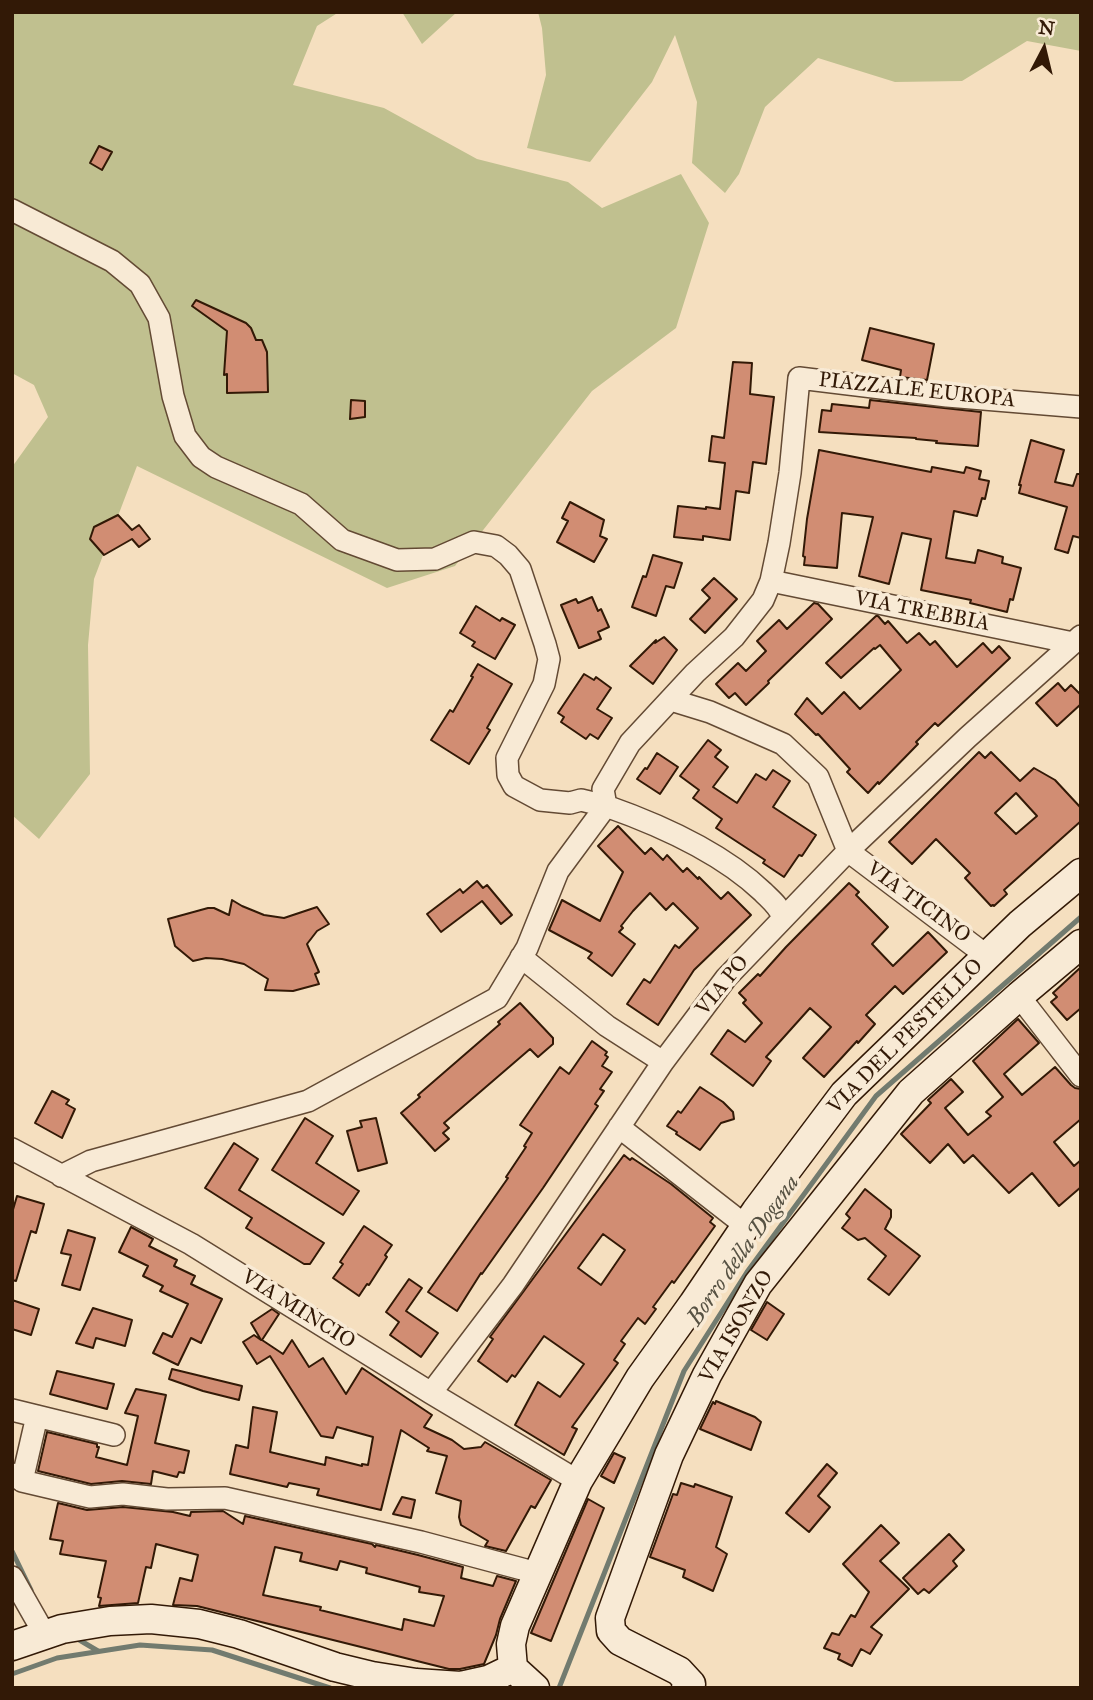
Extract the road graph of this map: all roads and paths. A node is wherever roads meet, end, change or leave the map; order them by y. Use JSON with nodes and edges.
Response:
{"nodes":[{"id":1,"x":12,"y":210,"type":"edge"},
{"id":2,"x":1081,"y":407,"type":"edge"},
{"id":3,"x":771,"y":582,"type":"junction"},
{"id":4,"x":1077,"y":639,"type":"edge"},
{"id":5,"x":671,"y":700,"type":"junction"},
{"id":6,"x":606,"y":806,"type":"junction"},
{"id":7,"x":849,"y":851,"type":"junction"},
{"id":8,"x":1081,"y":873,"type":"edge"},
{"id":9,"x":783,"y":917,"type":"junction"},
{"id":10,"x":1081,"y":944,"type":"edge"},
{"id":11,"x":988,"y":956,"type":"junction"},
{"id":12,"x":521,"y":957,"type":"junction"},
{"id":13,"x":1019,"y":996,"type":"junction"},
{"id":14,"x":663,"y":1062,"type":"junction"},
{"id":15,"x":1081,"y":1076,"type":"edge"},
{"id":16,"x":619,"y":1128,"type":"junction"},
{"id":17,"x":12,"y":1149,"type":"edge"},
{"id":18,"x":61,"y":1176,"type":"junction"},
{"id":19,"x":746,"y":1226,"type":"junction"},
{"id":20,"x":431,"y":1393,"type":"junction"},
{"id":21,"x":12,"y":1410,"type":"edge"},
{"id":22,"x":37,"y":1416,"type":"junction"},
{"id":23,"x":114,"y":1435,"type":"dead end"},
{"id":24,"x":17,"y":1478,"type":"edge"},
{"id":25,"x":578,"y":1481,"type":"junction"},
{"id":26,"x":537,"y":1573,"type":"junction"},
{"id":27,"x":12,"y":1577,"type":"edge"},
{"id":28,"x":45,"y":1634,"type":"junction"},
{"id":29,"x":12,"y":1646,"type":"edge"},
{"id":30,"x":513,"y":1668,"type":"junction"},
{"id":31,"x":535,"y":1688,"type":"edge"},
{"id":32,"x":686,"y":1688,"type":"edge"}],
"edges":[{"from":1,"to":6,"type":"street"},
{"from":2,"to":3,"type":"street","name":"PIAZZALE EUROPA"},
{"from":3,"to":4,"type":"street","name":"VIA TREBBIA"},
{"from":3,"to":5,"type":"street","name":"PIAZZALE EUROPA"},
{"from":4,"to":7,"type":"street","name":"VIA PO"},
{"from":5,"to":6,"type":"street","name":"PIAZZALE EUROPA"},
{"from":5,"to":7,"type":"street"},
{"from":6,"to":9,"type":"street"},
{"from":6,"to":12,"type":"street"},
{"from":7,"to":9,"type":"street","name":"VIA PO"},
{"from":7,"to":11,"type":"street","name":"VIA TICINO"},
{"from":8,"to":11,"type":"street","name":"VIA DEL PESTELLO"},
{"from":9,"to":14,"type":"street","name":"VIA PO"},
{"from":10,"to":13,"type":"street","name":"VIA ISONZO"},
{"from":11,"to":19,"type":"street","name":"VIA DEL PESTELLO"},
{"from":12,"to":14,"type":"street"},
{"from":12,"to":18,"type":"street"},
{"from":13,"to":15,"type":"street"},
{"from":13,"to":32,"type":"street","name":"VIA ISONZO"},
{"from":14,"to":16,"type":"street","name":"VIA PO"},
{"from":16,"to":19,"type":"street"},
{"from":16,"to":20,"type":"street","name":"VIA PO"},
{"from":17,"to":18,"type":"street","name":"VIA MINCIO"},
{"from":18,"to":20,"type":"street","name":"VIA MINCIO"},
{"from":19,"to":25,"type":"street","name":"VIA DEL PESTELLO"},
{"from":20,"to":25,"type":"street","name":"VIA MINCIO"},
{"from":21,"to":22,"type":"street"},
{"from":22,"to":23,"type":"street"},
{"from":22,"to":24,"type":"street"},
{"from":24,"to":26,"type":"street"},
{"from":25,"to":26,"type":"street","name":"VIA DEL PESTELLO"},
{"from":26,"to":30,"type":"street","name":"VIA DEL PESTELLO"},
{"from":27,"to":28,"type":"street"},
{"from":28,"to":29,"type":"street"},
{"from":28,"to":30,"type":"street"},
{"from":30,"to":31,"type":"street"}]}
